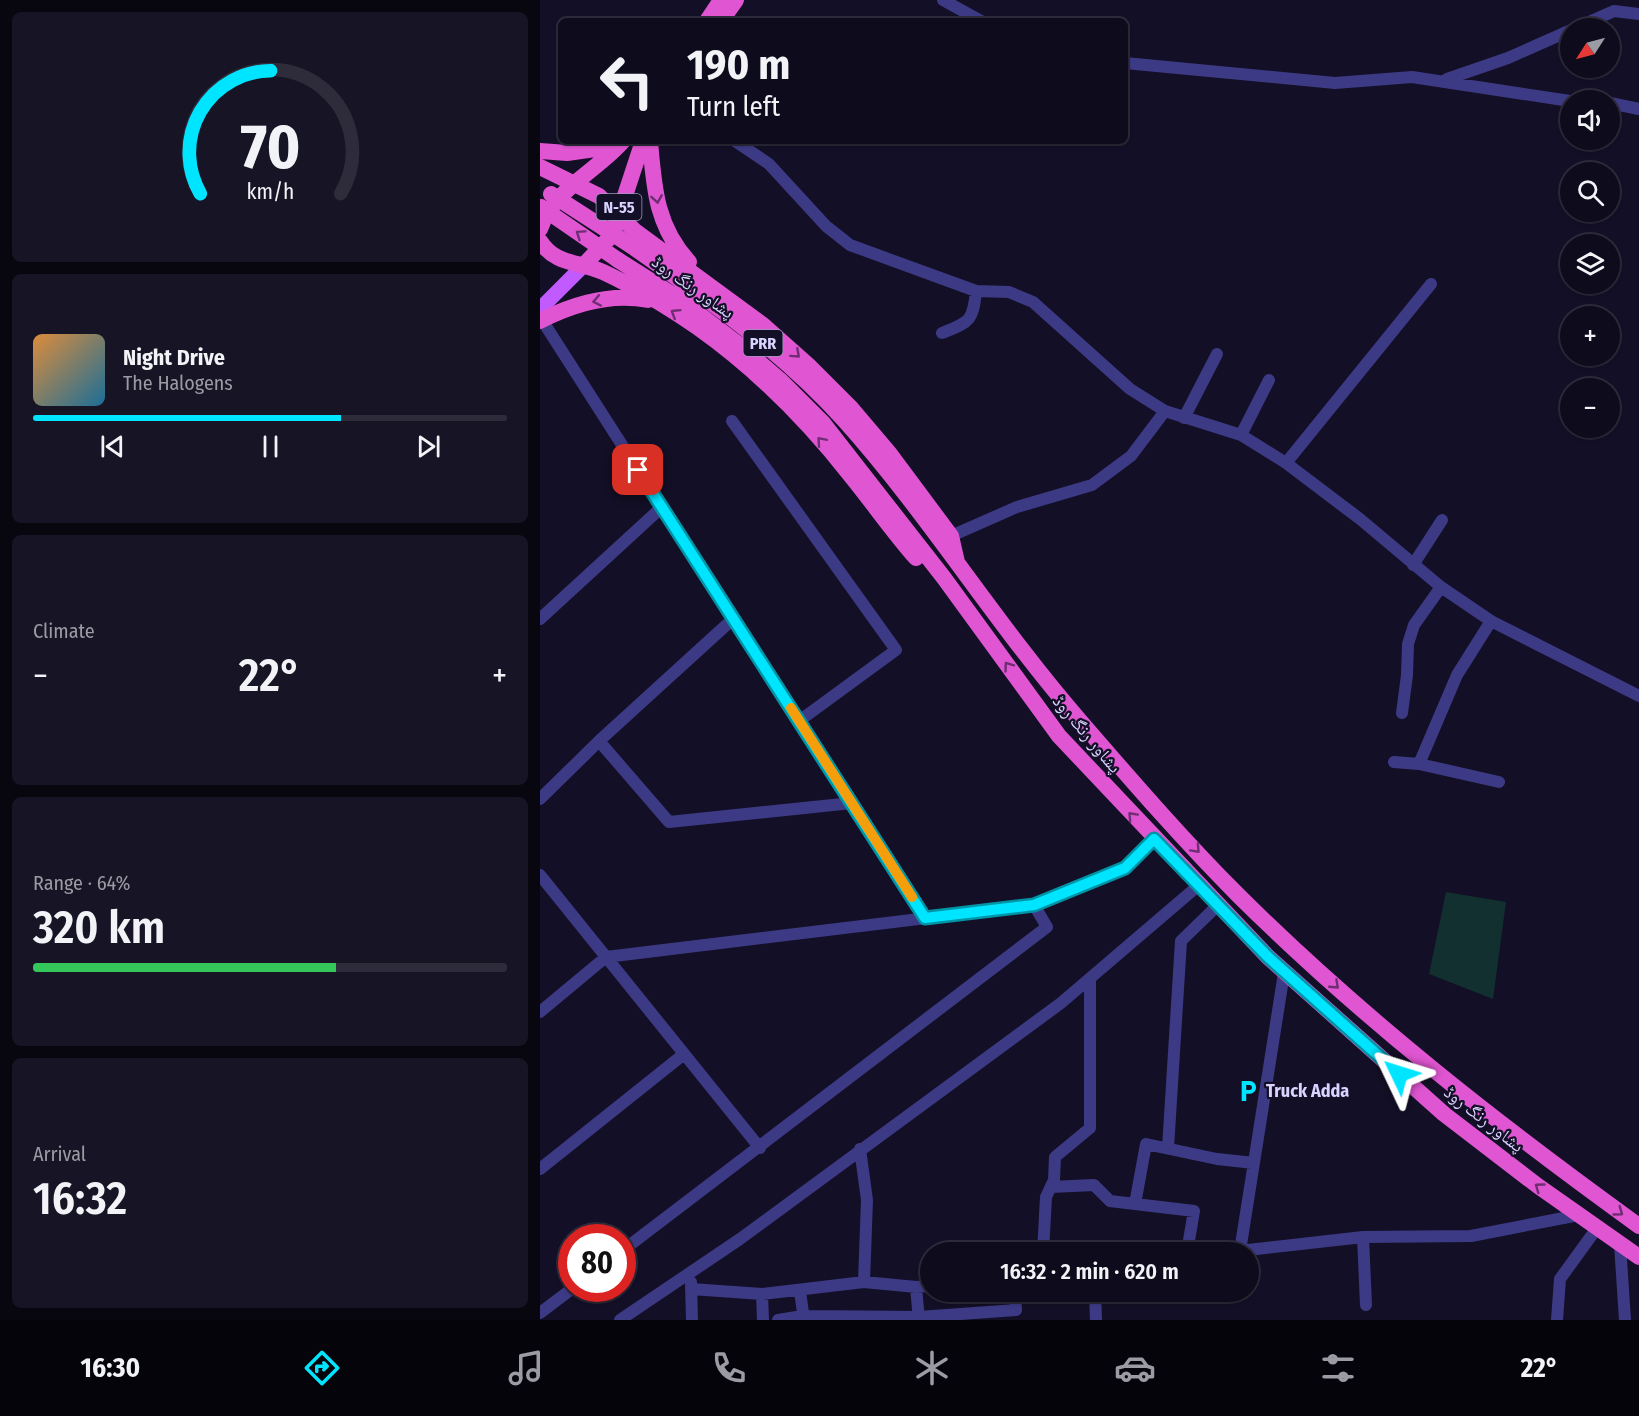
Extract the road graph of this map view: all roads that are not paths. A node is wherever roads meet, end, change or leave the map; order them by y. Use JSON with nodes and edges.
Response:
{"nodes":[{"id":1,"x":721,"y":0,"type":"edge"},
{"id":2,"x":736,"y":0,"type":"edge"},
{"id":3,"x":943,"y":0,"type":"edge"},
{"id":4,"x":1639,"y":14,"type":"edge"},
{"id":5,"x":709,"y":18,"type":"edge"},
{"id":6,"x":723,"y":18,"type":"edge"},
{"id":7,"x":976,"y":18,"type":"edge"},
{"id":8,"x":1128,"y":63,"type":"edge"},
{"id":9,"x":1445,"y":80,"type":"junction"},
{"id":10,"x":1560,"y":99,"type":"edge"},
{"id":11,"x":1620,"y":105,"type":"edge"},
{"id":12,"x":1639,"y":109,"type":"edge"},
{"id":13,"x":616,"y":144,"type":"edge"},
{"id":14,"x":620,"y":144,"type":"edge"},
{"id":15,"x":643,"y":144,"type":"edge"},
{"id":16,"x":650,"y":144,"type":"edge"},
{"id":17,"x":739,"y":144,"type":"edge"},
{"id":18,"x":540,"y":151,"type":"edge"},
{"id":19,"x":540,"y":167,"type":"edge"},
{"id":20,"x":573,"y":184,"type":"junction"},
{"id":21,"x":540,"y":187,"type":"edge"},
{"id":22,"x":540,"y":207,"type":"edge"},
{"id":23,"x":618,"y":215,"type":"junction"},
{"id":24,"x":540,"y":229,"type":"edge"},
{"id":25,"x":540,"y":241,"type":"edge"},
{"id":26,"x":584,"y":266,"type":"junction"},
{"id":27,"x":1431,"y":284,"type":"dead end"},
{"id":28,"x":711,"y":286,"type":"junction"},
{"id":29,"x":976,"y":291,"type":"junction"},
{"id":30,"x":655,"y":301,"type":"junction"},
{"id":31,"x":541,"y":316,"type":"edge"},
{"id":32,"x":942,"y":333,"type":"dead end"},
{"id":33,"x":1217,"y":354,"type":"dead end"},
{"id":34,"x":1269,"y":380,"type":"dead end"},
{"id":35,"x":1165,"y":411,"type":"junction"},
{"id":36,"x":1184,"y":418,"type":"junction"},
{"id":37,"x":732,"y":421,"type":"dead end"},
{"id":38,"x":1241,"y":435,"type":"junction"},
{"id":39,"x":1286,"y":463,"type":"junction"},
{"id":40,"x":662,"y":507,"type":"junction"},
{"id":41,"x":1442,"y":520,"type":"dead end"},
{"id":42,"x":951,"y":536,"type":"junction"},
{"id":43,"x":957,"y":562,"type":"junction"},
{"id":44,"x":1413,"y":565,"type":"junction"},
{"id":45,"x":944,"y":578,"type":"junction"},
{"id":46,"x":1441,"y":587,"type":"junction"},
{"id":47,"x":734,"y":618,"type":"junction"},
{"id":48,"x":540,"y":619,"type":"edge"},
{"id":49,"x":1491,"y":621,"type":"junction"},
{"id":50,"x":1639,"y":696,"type":"edge"},
{"id":51,"x":1402,"y":713,"type":"dead end"},
{"id":52,"x":799,"y":721,"type":"junction"},
{"id":53,"x":599,"y":741,"type":"junction"},
{"id":54,"x":1394,"y":762,"type":"dead end"},
{"id":55,"x":1419,"y":764,"type":"junction"},
{"id":56,"x":1499,"y":782,"type":"dead end"},
{"id":57,"x":540,"y":799,"type":"edge"},
{"id":58,"x":852,"y":803,"type":"junction"},
{"id":59,"x":1154,"y":839,"type":"junction"},
{"id":60,"x":540,"y":875,"type":"edge"},
{"id":61,"x":1199,"y":885,"type":"junction"},
{"id":62,"x":1034,"y":905,"type":"junction"},
{"id":63,"x":1218,"y":905,"type":"junction"},
{"id":64,"x":925,"y":918,"type":"junction"},
{"id":65,"x":606,"y":957,"type":"junction"},
{"id":66,"x":1284,"y":973,"type":"junction"},
{"id":67,"x":1090,"y":979,"type":"junction"},
{"id":68,"x":540,"y":1012,"type":"edge"},
{"id":69,"x":684,"y":1054,"type":"junction"},
{"id":70,"x":760,"y":1148,"type":"junction"},
{"id":71,"x":1168,"y":1148,"type":"junction"},
{"id":72,"x":860,"y":1149,"type":"junction"},
{"id":73,"x":1254,"y":1163,"type":"junction"},
{"id":74,"x":540,"y":1169,"type":"edge"},
{"id":75,"x":1051,"y":1187,"type":"junction"},
{"id":76,"x":1135,"y":1204,"type":"junction"},
{"id":77,"x":1579,"y":1215,"type":"junction"},
{"id":78,"x":1639,"y":1226,"type":"edge"},
{"id":79,"x":1597,"y":1228,"type":"junction"},
{"id":80,"x":1363,"y":1237,"type":"junction"},
{"id":81,"x":636,"y":1241,"type":"edge"},
{"id":82,"x":1043,"y":1242,"type":"edge"},
{"id":83,"x":1189,"y":1242,"type":"edge"},
{"id":84,"x":1237,"y":1242,"type":"edge"},
{"id":85,"x":1620,"y":1244,"type":"junction"},
{"id":86,"x":1259,"y":1249,"type":"edge"},
{"id":87,"x":1639,"y":1257,"type":"edge"},
{"id":88,"x":690,"y":1272,"type":"junction"},
{"id":89,"x":864,"y":1282,"type":"junction"},
{"id":90,"x":916,"y":1287,"type":"junction"},
{"id":91,"x":920,"y":1287,"type":"edge"},
{"id":92,"x":691,"y":1289,"type":"junction"},
{"id":93,"x":800,"y":1291,"type":"junction"},
{"id":94,"x":762,"y":1294,"type":"junction"},
{"id":95,"x":558,"y":1299,"type":"edge"},
{"id":96,"x":1016,"y":1302,"type":"edge"},
{"id":97,"x":1095,"y":1302,"type":"edge"},
{"id":98,"x":1366,"y":1305,"type":"dead end"},
{"id":99,"x":540,"y":1313,"type":"edge"},
{"id":100,"x":803,"y":1318,"type":"edge"},
{"id":101,"x":919,"y":1319,"type":"edge"},
{"id":102,"x":620,"y":1320,"type":"edge"},
{"id":103,"x":692,"y":1320,"type":"edge"},
{"id":104,"x":763,"y":1320,"type":"edge"},
{"id":105,"x":778,"y":1320,"type":"edge"},
{"id":106,"x":1096,"y":1320,"type":"edge"},
{"id":107,"x":1557,"y":1320,"type":"edge"},
{"id":108,"x":1625,"y":1320,"type":"edge"}],
"edges":[{"from":1,"to":5,"type":"highway"},
{"from":2,"to":6,"type":"highway"},
{"from":3,"to":7,"type":"street"},
{"from":4,"to":9,"type":"street"},
{"from":8,"to":9,"type":"street"},
{"from":9,"to":10,"type":"street"},
{"from":11,"to":12,"type":"street"},
{"from":13,"to":18,"type":"highway"},
{"from":14,"to":20,"type":"highway","number":"N-55"},
{"from":15,"to":23,"type":"highway","number":"N-55"},
{"from":16,"to":28,"type":"highway","one_way":true},
{"from":17,"to":29,"type":"street"},
{"from":19,"to":20,"type":"highway"},
{"from":20,"to":23,"type":"highway"},
{"from":20,"to":24,"type":"highway","number":"N-55"},
{"from":21,"to":43,"type":"highway","name":"پشاور رنگ روڈ","number":"PRR","bridge":true},
{"from":45,"to":22,"type":"highway","name":"پشاور رنگ روڈ","number":"PRR","one_way":true,"bridge":true},
{"from":23,"to":26,"type":"highway","number":"N-55"},
{"from":23,"to":28,"type":"highway"},
{"from":25,"to":26,"type":"highway"},
{"from":26,"to":30,"type":"highway"},
{"from":26,"to":31,"type":"main road","number":"N-55"},
{"from":27,"to":39,"type":"street"},
{"from":28,"to":42,"type":"highway","one_way":true},
{"from":29,"to":32,"type":"street"},
{"from":29,"to":35,"type":"street"},
{"from":30,"to":31,"type":"highway","one_way":true},
{"from":45,"to":30,"type":"highway","one_way":true},
{"from":31,"to":40,"type":"street"},
{"from":33,"to":36,"type":"street"},
{"from":34,"to":38,"type":"street"},
{"from":35,"to":36,"type":"street"},
{"from":35,"to":42,"type":"street"},
{"from":36,"to":38,"type":"street"},
{"from":37,"to":52,"type":"street"},
{"from":38,"to":39,"type":"street"},
{"from":39,"to":44,"type":"street"},
{"from":40,"to":47,"type":"street"},
{"from":40,"to":48,"type":"street"},
{"from":41,"to":44,"type":"street"},
{"from":42,"to":43,"type":"highway"},
{"from":43,"to":78,"type":"highway","name":"پشاور رنگ روڈ","number":"PRR","one_way":true},
{"from":44,"to":46,"type":"street"},
{"from":59,"to":45,"type":"highway","name":"پشاور رنگ روڈ","number":"PRR","one_way":true},
{"from":46,"to":49,"type":"street"},
{"from":46,"to":51,"type":"street"},
{"from":47,"to":52,"type":"street"},
{"from":47,"to":53,"type":"street"},
{"from":49,"to":50,"type":"street"},
{"from":49,"to":55,"type":"street"},
{"from":52,"to":58,"type":"street"},
{"from":53,"to":57,"type":"street"},
{"from":53,"to":58,"type":"street"},
{"from":54,"to":55,"type":"street"},
{"from":55,"to":56,"type":"street"},
{"from":58,"to":64,"type":"street"},
{"from":59,"to":61,"type":"highway","name":"پشاور رنگ روڈ","number":"PRR"},
{"from":59,"to":62,"type":"street"},
{"from":60,"to":65,"type":"street"},
{"from":61,"to":63,"type":"highway","name":"پشاور رنگ روڈ","number":"PRR"},
{"from":61,"to":67,"type":"street"},
{"from":62,"to":64,"type":"street"},
{"from":62,"to":70,"type":"street"},
{"from":63,"to":66,"type":"highway","name":"پشاور رنگ روڈ","number":"PRR"},
{"from":63,"to":71,"type":"street"},
{"from":64,"to":65,"type":"street"},
{"from":65,"to":68,"type":"street"},
{"from":65,"to":69,"type":"street"},
{"from":66,"to":73,"type":"street"},
{"from":77,"to":66,"type":"highway","name":"پشاور رنگ روڈ","number":"PRR","one_way":true},
{"from":67,"to":72,"type":"street"},
{"from":67,"to":75,"type":"street"},
{"from":69,"to":70,"type":"street"},
{"from":69,"to":74,"type":"street"},
{"from":70,"to":81,"type":"street"},
{"from":71,"to":73,"type":"street"},
{"from":71,"to":76,"type":"street"},
{"from":72,"to":88,"type":"street"},
{"from":72,"to":89,"type":"street"},
{"from":73,"to":84,"type":"street"},
{"from":75,"to":76,"type":"street"},
{"from":75,"to":82,"type":"street"},
{"from":76,"to":83,"type":"street"},
{"from":77,"to":79,"type":"highway","name":"پشاور رنگ روڈ","number":"PRR"},
{"from":77,"to":80,"type":"street"},
{"from":79,"to":85,"type":"highway","name":"پشاور رنگ روڈ","number":"PRR"},
{"from":79,"to":107,"type":"street"},
{"from":80,"to":86,"type":"street"},
{"from":80,"to":98,"type":"street"},
{"from":85,"to":87,"type":"highway","name":"پشاور رنگ روڈ","number":"PRR"},
{"from":85,"to":108,"type":"street"},
{"from":88,"to":92,"type":"street"},
{"from":88,"to":102,"type":"street"},
{"from":89,"to":90,"type":"street"},
{"from":89,"to":93,"type":"street"},
{"from":90,"to":91,"type":"street"},
{"from":90,"to":101,"type":"street"},
{"from":92,"to":94,"type":"street"},
{"from":92,"to":103,"type":"street"},
{"from":93,"to":94,"type":"street"},
{"from":93,"to":100,"type":"street"},
{"from":94,"to":104,"type":"street"},
{"from":95,"to":99,"type":"street"},
{"from":96,"to":101,"type":"street"},
{"from":97,"to":106,"type":"street"},
{"from":100,"to":101,"type":"street"},
{"from":100,"to":105,"type":"street"}]}
